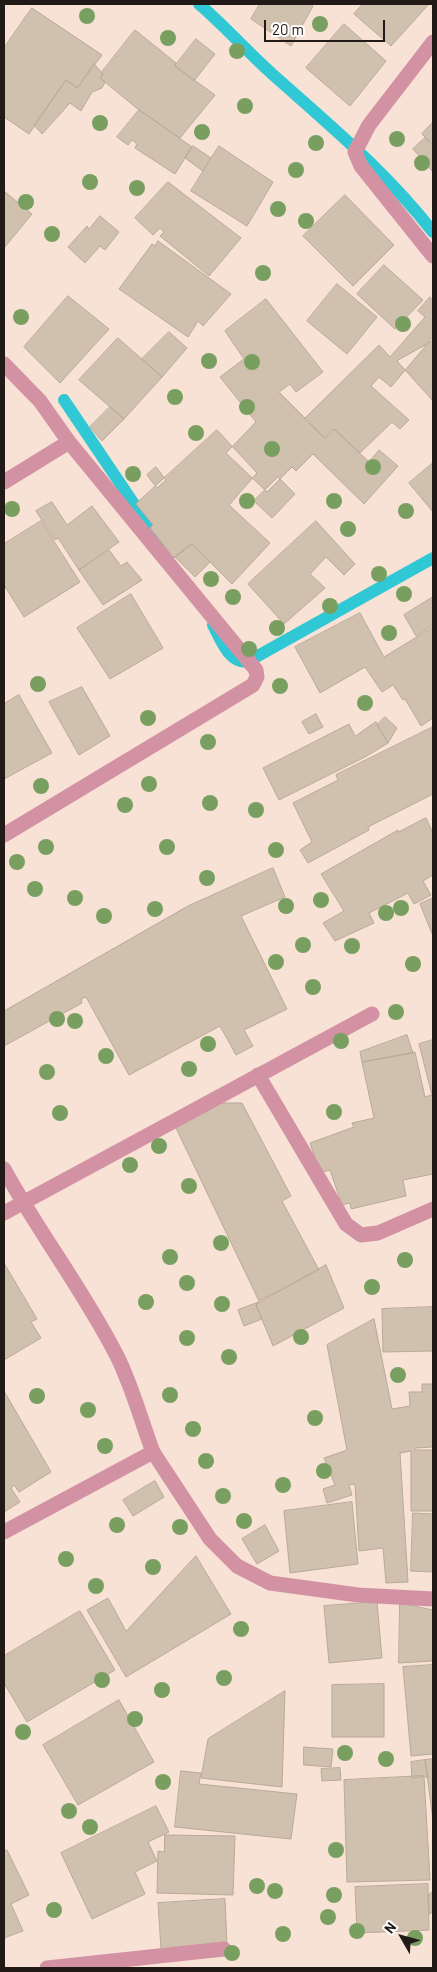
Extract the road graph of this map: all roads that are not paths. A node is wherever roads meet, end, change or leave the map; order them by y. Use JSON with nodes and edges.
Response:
{"nodes":[{"id":1,"x":433,"y":42,"type":"edge"},
{"id":2,"x":433,"y":256,"type":"edge"},
{"id":3,"x":4,"y":364,"type":"edge"},
{"id":4,"x":69,"y":442,"type":"junction"},
{"id":5,"x":4,"y":482,"type":"edge"},
{"id":6,"x":4,"y":835,"type":"edge"},
{"id":7,"x":372,"y":1014,"type":"dead end"},
{"id":8,"x":258,"y":1075,"type":"junction"},
{"id":9,"x":4,"y":1169,"type":"edge"},
{"id":10,"x":22,"y":1203,"type":"junction"},
{"id":11,"x":433,"y":1208,"type":"edge"},
{"id":12,"x":4,"y":1213,"type":"edge"},
{"id":13,"x":153,"y":1452,"type":"junction"},
{"id":14,"x":4,"y":1532,"type":"edge"},
{"id":15,"x":433,"y":1598,"type":"edge"},
{"id":16,"x":224,"y":1949,"type":"dead end"},
{"id":17,"x":48,"y":1968,"type":"edge"}],
"edges":[{"from":1,"to":2,"type":"street"},
{"from":3,"to":4,"type":"street"},
{"from":4,"to":5,"type":"street"},
{"from":4,"to":6,"type":"street"},
{"from":7,"to":8,"type":"street"},
{"from":8,"to":10,"type":"street"},
{"from":8,"to":11,"type":"street"},
{"from":9,"to":10,"type":"street"},
{"from":10,"to":12,"type":"street"},
{"from":10,"to":13,"type":"street"},
{"from":13,"to":14,"type":"street"},
{"from":13,"to":15,"type":"street"},
{"from":16,"to":17,"type":"street"}]}
